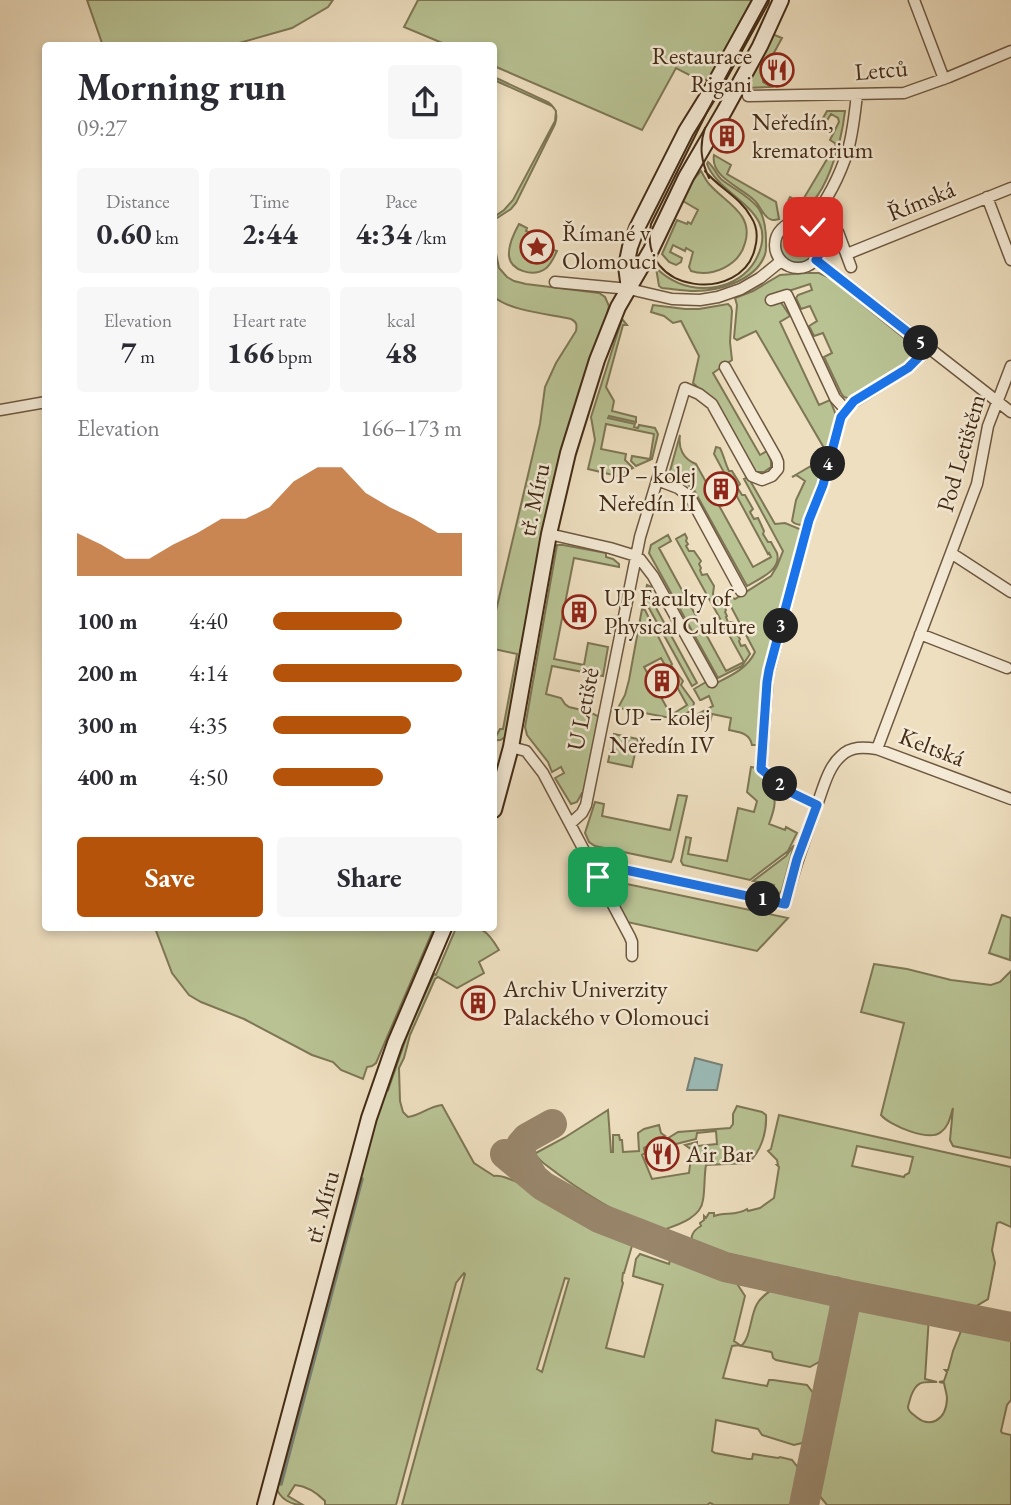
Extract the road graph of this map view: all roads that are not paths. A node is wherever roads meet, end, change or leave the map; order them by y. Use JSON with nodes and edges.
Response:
{"nodes":[{"id":1,"x":761,"y":0,"type":"edge"},
{"id":2,"x":781,"y":0,"type":"edge"},
{"id":3,"x":914,"y":0,"type":"edge"},
{"id":4,"x":1011,"y":51,"type":"edge"},
{"id":5,"x":944,"y":79,"type":"junction"},
{"id":6,"x":857,"y":94,"type":"junction"},
{"id":7,"x":748,"y":96,"type":"dead end"},
{"id":8,"x":1011,"y":188,"type":"edge"},
{"id":9,"x":987,"y":197,"type":"junction"},
{"id":10,"x":809,"y":224,"type":"junction"},
{"id":11,"x":838,"y":232,"type":"dead end"},
{"id":12,"x":847,"y":254,"type":"junction"},
{"id":13,"x":816,"y":260,"type":"junction"},
{"id":14,"x":1011,"y":260,"type":"edge"},
{"id":15,"x":781,"y":261,"type":"junction"},
{"id":16,"x":851,"y":267,"type":"dead end"},
{"id":17,"x":555,"y":282,"type":"dead end"},
{"id":18,"x":629,"y":289,"type":"junction"},
{"id":19,"x":771,"y":300,"type":"dead end"},
{"id":20,"x":928,"y":348,"type":"junction"},
{"id":21,"x":1011,"y":366,"type":"edge"},
{"id":22,"x":725,"y":367,"type":"dead end"},
{"id":23,"x":997,"y":401,"type":"junction"},
{"id":24,"x":42,"y":403,"type":"edge"},
{"id":25,"x":0,"y":410,"type":"edge"},
{"id":26,"x":846,"y":410,"type":"junction"},
{"id":27,"x":1011,"y":412,"type":"edge"},
{"id":28,"x":657,"y":480,"type":"junction"},
{"id":29,"x":549,"y":534,"type":"junction"},
{"id":30,"x":951,"y":553,"type":"junction"},
{"id":31,"x":636,"y":556,"type":"junction"},
{"id":32,"x":741,"y":591,"type":"dead end"},
{"id":33,"x":1011,"y":592,"type":"edge"},
{"id":34,"x":920,"y":635,"type":"junction"},
{"id":35,"x":1007,"y":668,"type":"dead end"},
{"id":36,"x":712,"y":682,"type":"dead end"},
{"id":37,"x":511,"y":747,"type":"junction"},
{"id":38,"x":877,"y":749,"type":"junction"},
{"id":39,"x":497,"y":799,"type":"edge"},
{"id":40,"x":1011,"y":799,"type":"edge"},
{"id":41,"x":817,"y":805,"type":"junction"},
{"id":42,"x":571,"y":823,"type":"junction"},
{"id":43,"x":598,"y":877,"type":"junction"},
{"id":44,"x":443,"y":931,"type":"edge"},
{"id":45,"x":632,"y":956,"type":"dead end"},
{"id":46,"x":265,"y":1505,"type":"edge"}],
"edges":[{"from":1,"to":18,"type":"main road","name":"tř. Míru"},
{"from":2,"to":18,"type":"main road","name":"tř. Míru"},
{"from":3,"to":5,"type":"street"},
{"from":4,"to":5,"type":"street","name":"Letců"},
{"from":5,"to":6,"type":"street","name":"Letců"},
{"from":6,"to":7,"type":"street","name":"Letců"},
{"from":6,"to":10,"type":"street"},
{"from":8,"to":9,"type":"street","name":"Římská"},
{"from":9,"to":12,"type":"street","name":"Římská"},
{"from":9,"to":14,"type":"street"},
{"from":10,"to":13,"type":"street"},
{"from":10,"to":15,"type":"street"},
{"from":11,"to":12,"type":"street"},
{"from":12,"to":16,"type":"street"},
{"from":13,"to":15,"type":"street"},
{"from":13,"to":20,"type":"street"},
{"from":15,"to":18,"type":"street"},
{"from":17,"to":18,"type":"street"},
{"from":18,"to":29,"type":"main road","name":"tř. Míru"},
{"from":19,"to":26,"type":"street"},
{"from":20,"to":23,"type":"street"},
{"from":20,"to":26,"type":"street"},
{"from":21,"to":23,"type":"street","name":"Pod Letištěm"},
{"from":22,"to":28,"type":"street","name":"U Letiště"},
{"from":23,"to":27,"type":"street"},
{"from":23,"to":30,"type":"street","name":"Pod Letištěm"},
{"from":24,"to":25,"type":"street"},
{"from":26,"to":41,"type":"street"},
{"from":28,"to":31,"type":"street","name":"U Letiště"},
{"from":28,"to":32,"type":"street"},
{"from":29,"to":31,"type":"street"},
{"from":29,"to":37,"type":"main road","name":"tř. Míru"},
{"from":30,"to":33,"type":"street"},
{"from":30,"to":34,"type":"street","name":"Pod Letištěm"},
{"from":31,"to":36,"type":"street"},
{"from":31,"to":42,"type":"street","name":"U Letiště"},
{"from":34,"to":35,"type":"street"},
{"from":34,"to":38,"type":"street","name":"Pod Letištěm"},
{"from":37,"to":39,"type":"main road","name":"tř. Míru"},
{"from":37,"to":42,"type":"street"},
{"from":38,"to":40,"type":"street","name":"Keltská"},
{"from":38,"to":41,"type":"street"},
{"from":41,"to":43,"type":"street"},
{"from":42,"to":43,"type":"street"},
{"from":43,"to":45,"type":"street"},
{"from":44,"to":46,"type":"main road","name":"tř. Míru"}]}
